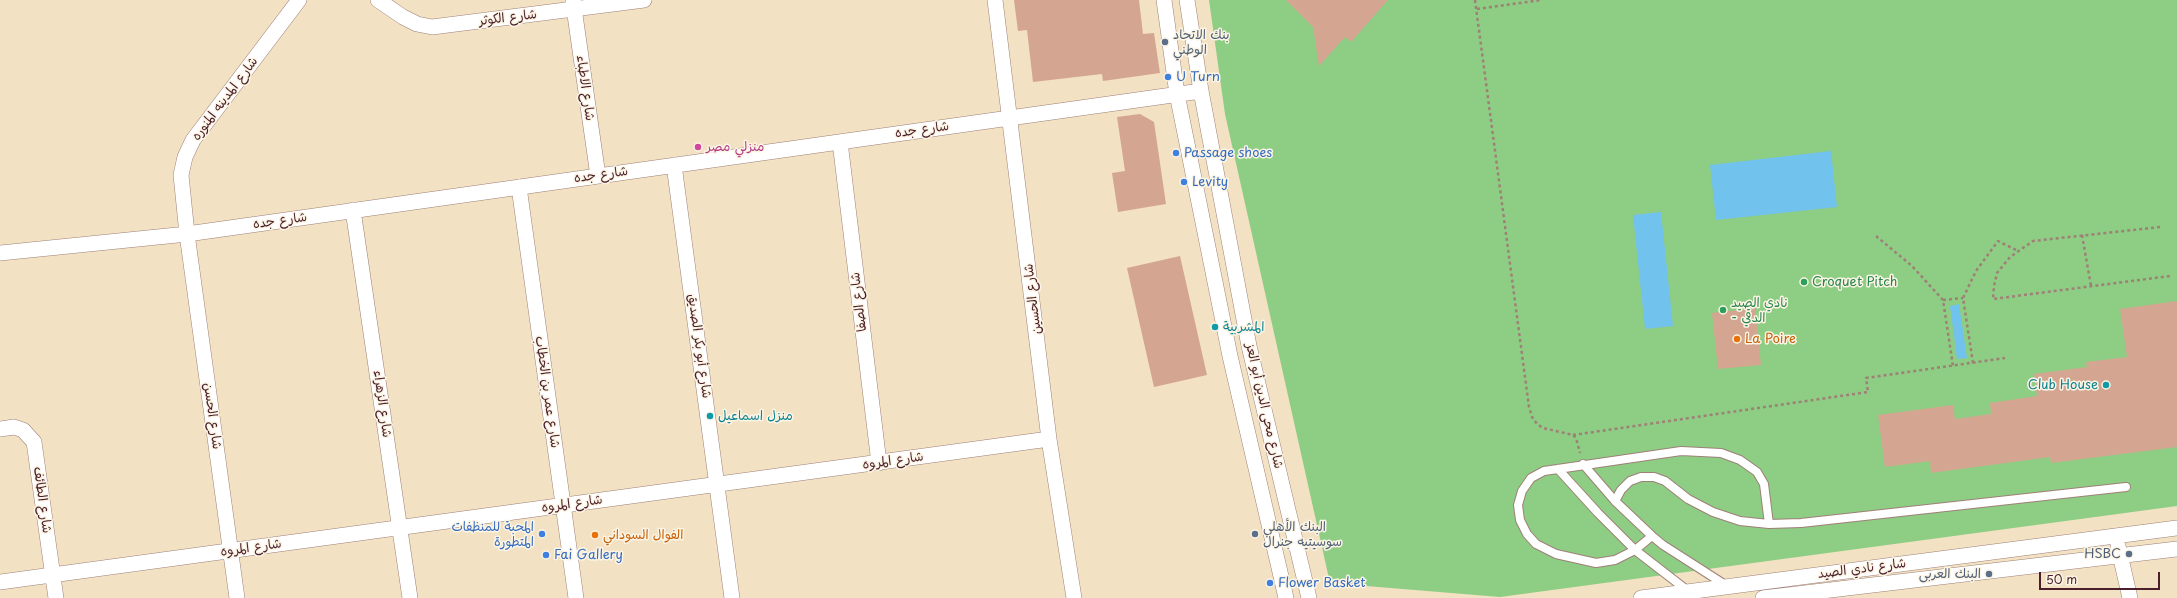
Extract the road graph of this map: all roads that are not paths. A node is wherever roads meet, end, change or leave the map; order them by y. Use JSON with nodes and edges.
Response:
{"nodes":[{"id":1,"x":299,"y":0,"type":"edge"},
{"id":2,"x":378,"y":0,"type":"edge"},
{"id":3,"x":644,"y":0,"type":"edge"},
{"id":4,"x":995,"y":0,"type":"edge"},
{"id":5,"x":1164,"y":0,"type":"edge"},
{"id":6,"x":1187,"y":0,"type":"edge"},
{"id":7,"x":574,"y":5,"type":"edge"},
{"id":8,"x":1201,"y":91,"type":"junction"},
{"id":9,"x":1177,"y":94,"type":"junction"},
{"id":10,"x":1011,"y":118,"type":"junction"},
{"id":11,"x":840,"y":142,"type":"junction"},
{"id":12,"x":674,"y":165,"type":"junction"},
{"id":13,"x":598,"y":176,"type":"junction"},
{"id":14,"x":519,"y":187,"type":"junction"},
{"id":15,"x":354,"y":210,"type":"junction"},
{"id":16,"x":187,"y":234,"type":"junction"},
{"id":17,"x":0,"y":253,"type":"edge"},
{"id":18,"x":0,"y":429,"type":"edge"},
{"id":19,"x":1049,"y":440,"type":"junction"},
{"id":20,"x":879,"y":463,"type":"junction"},
{"id":21,"x":1583,"y":464,"type":"junction"},
{"id":22,"x":1558,"y":468,"type":"junction"},
{"id":23,"x":717,"y":485,"type":"junction"},
{"id":24,"x":2126,"y":487,"type":"dead end"},
{"id":25,"x":1615,"y":501,"type":"junction"},
{"id":26,"x":563,"y":506,"type":"junction"},
{"id":27,"x":1768,"y":524,"type":"junction"},
{"id":28,"x":400,"y":528,"type":"junction"},
{"id":29,"x":2177,"y":528,"type":"edge"},
{"id":30,"x":1652,"y":536,"type":"junction"},
{"id":31,"x":2116,"y":536,"type":"junction"},
{"id":32,"x":2177,"y":549,"type":"edge"},
{"id":33,"x":1635,"y":550,"type":"junction"},
{"id":34,"x":231,"y":551,"type":"junction"},
{"id":35,"x":2120,"y":556,"type":"junction"},
{"id":36,"x":53,"y":575,"type":"junction"},
{"id":37,"x":0,"y":582,"type":"edge"},
{"id":38,"x":1727,"y":587,"type":"junction"},
{"id":39,"x":1689,"y":592,"type":"junction"},
{"id":40,"x":1798,"y":596,"type":"edge"},
{"id":41,"x":56,"y":598,"type":"edge"},
{"id":42,"x":237,"y":598,"type":"edge"},
{"id":43,"x":410,"y":598,"type":"edge"},
{"id":44,"x":576,"y":598,"type":"edge"},
{"id":45,"x":732,"y":598,"type":"edge"},
{"id":46,"x":1074,"y":598,"type":"edge"},
{"id":47,"x":1286,"y":598,"type":"edge"},
{"id":48,"x":1309,"y":598,"type":"edge"},
{"id":49,"x":1641,"y":598,"type":"edge"},
{"id":50,"x":1763,"y":598,"type":"edge"},
{"id":51,"x":2130,"y":598,"type":"edge"}],
"edges":[{"from":1,"to":16,"type":"street","name":"شارع المدينه المنوره"},
{"from":2,"to":7,"type":"street","name":"شارع الكوثر"},
{"from":3,"to":7,"type":"street","name":"شارع الكوثر"},
{"from":4,"to":10,"type":"street","name":"شارع الحسين"},
{"from":5,"to":9,"type":"street","name":"شارع محى الدين أبو العز"},
{"from":6,"to":8,"type":"street","name":"شارع محى الدين أبو العز"},
{"from":7,"to":13,"type":"street","name":"شارع الاطباء"},
{"from":8,"to":9,"type":"street","name":"شارع جده"},
{"from":8,"to":48,"type":"street","name":"شارع محى الدين أبو العز"},
{"from":9,"to":10,"type":"street","name":"شارع جده"},
{"from":9,"to":47,"type":"street","name":"شارع محى الدين أبو العز"},
{"from":10,"to":11,"type":"street","name":"شارع جده"},
{"from":10,"to":19,"type":"street","name":"شارع الحسين"},
{"from":11,"to":12,"type":"street","name":"شارع جده"},
{"from":11,"to":20,"type":"street","name":"شارع الصفا"},
{"from":12,"to":13,"type":"street","name":"شارع جده"},
{"from":12,"to":23,"type":"street","name":"شارع أبو بكر الصديق"},
{"from":13,"to":14,"type":"street","name":"شارع جده"},
{"from":14,"to":15,"type":"street","name":"شارع جده"},
{"from":14,"to":26,"type":"street","name":"شارع عمر بن الخطاب"},
{"from":15,"to":16,"type":"street","name":"شارع جده"},
{"from":15,"to":28,"type":"street","name":"شارع الزهراء"},
{"from":16,"to":17,"type":"street","name":"شارع جده"},
{"from":16,"to":34,"type":"street","name":"شارع الحسن"},
{"from":18,"to":36,"type":"street","name":"شارع الطائف"},
{"from":19,"to":20,"type":"street","name":"شارع المروه"},
{"from":19,"to":46,"type":"street","name":"شارع الحسين"},
{"from":20,"to":23,"type":"street","name":"شارع المروه"},
{"from":21,"to":22,"type":"lane"},
{"from":21,"to":25,"type":"lane"},
{"from":21,"to":27,"type":"lane"},
{"from":22,"to":33,"type":"lane"},
{"from":22,"to":33,"type":"lane"},
{"from":23,"to":26,"type":"street","name":"شارع المروه"},
{"from":23,"to":45,"type":"street","name":"شارع أبو بكر الصديق"},
{"from":24,"to":27,"type":"lane"},
{"from":25,"to":27,"type":"lane"},
{"from":25,"to":30,"type":"lane"},
{"from":26,"to":28,"type":"street","name":"شارع المروه"},
{"from":26,"to":44,"type":"street","name":"شارع عمر بن الخطاب"},
{"from":28,"to":34,"type":"street","name":"شارع المروه"},
{"from":28,"to":43,"type":"street","name":"شارع الزهراء"},
{"from":29,"to":31,"type":"street","name":"شارع نادي الصيد"},
{"from":30,"to":33,"type":"lane"},
{"from":30,"to":38,"type":"lane"},
{"from":31,"to":35,"type":"street"},
{"from":31,"to":38,"type":"street","name":"شارع نادي الصيد"},
{"from":32,"to":35,"type":"street","name":"شارع نادي الصيد"},
{"from":33,"to":39,"type":"lane"},
{"from":34,"to":36,"type":"street","name":"شارع المروه"},
{"from":34,"to":42,"type":"street","name":"شارع الحسن"},
{"from":35,"to":40,"type":"street","name":"شارع نادي الصيد"},
{"from":35,"to":51,"type":"street"},
{"from":36,"to":37,"type":"street","name":"شارع المروه"},
{"from":36,"to":41,"type":"street","name":"شارع الطائف"},
{"from":38,"to":39,"type":"street","name":"شارع نادي الصيد"},
{"from":39,"to":49,"type":"street","name":"شارع نادي الصيد"},
{"from":40,"to":50,"type":"street","name":"شارع نادي الصيد"}]}
